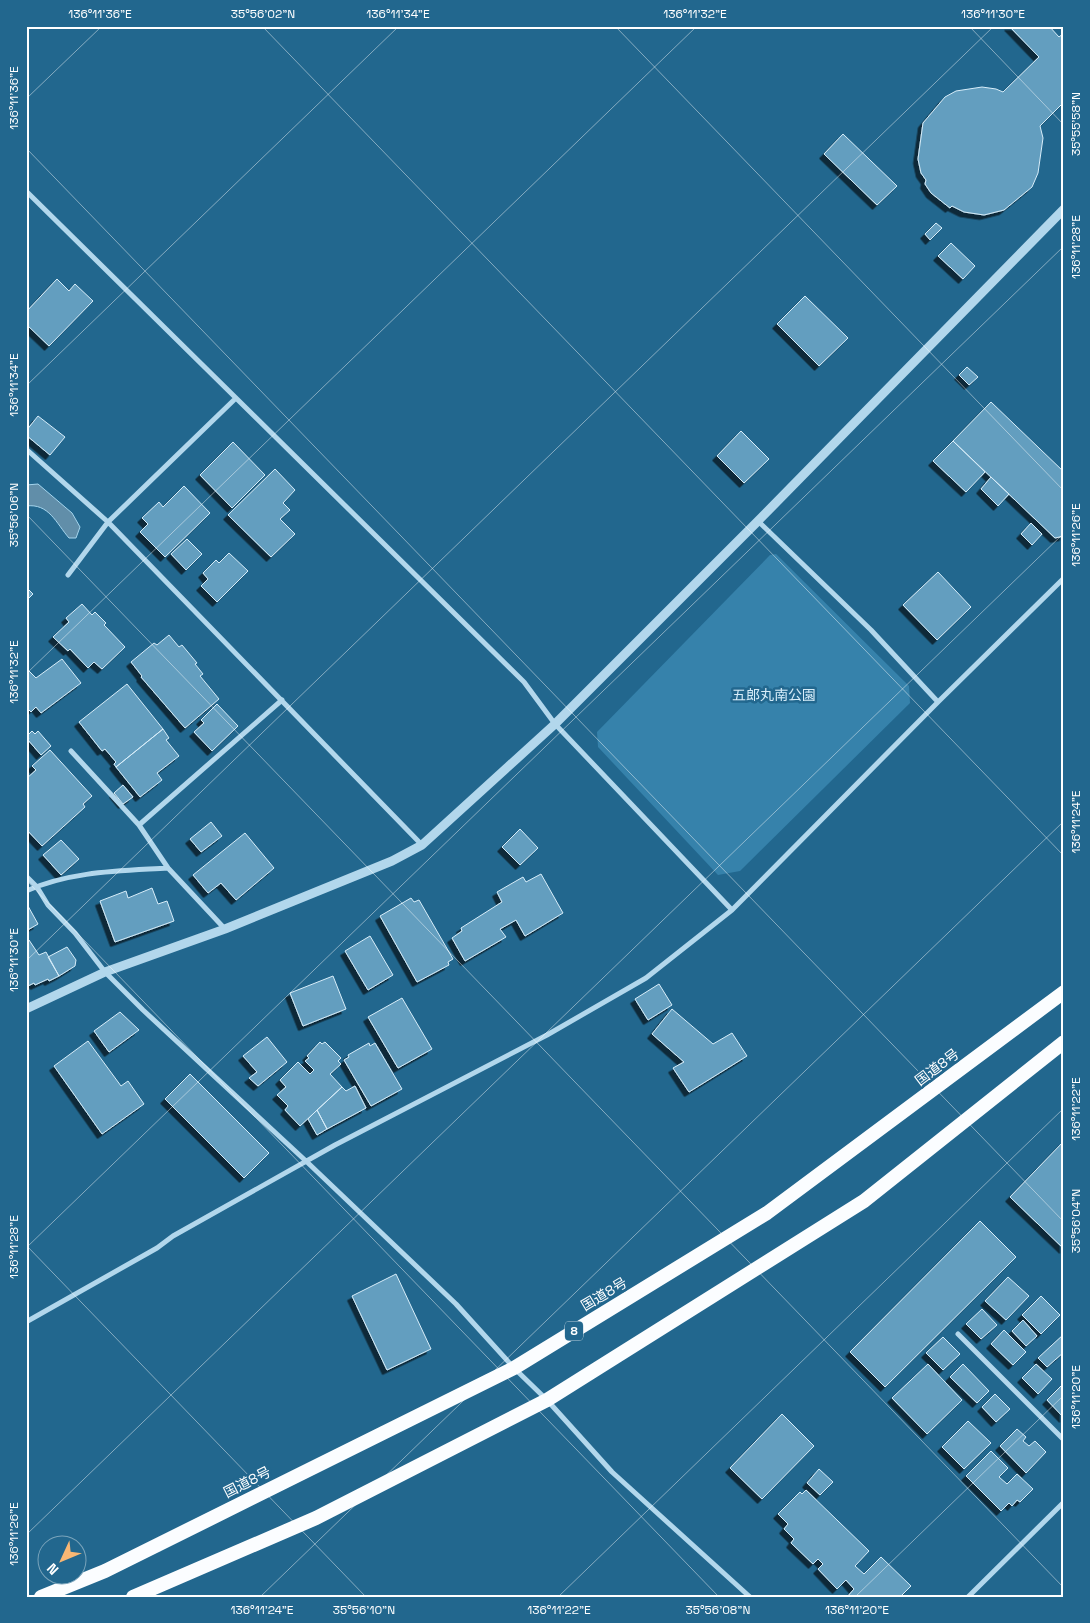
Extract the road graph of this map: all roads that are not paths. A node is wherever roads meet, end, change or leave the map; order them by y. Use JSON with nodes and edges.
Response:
{"nodes":[{"id":1,"x":26,"y":191,"type":"edge"},
{"id":2,"x":1064,"y":210,"type":"edge"},
{"id":3,"x":236,"y":398,"type":"junction"},
{"id":4,"x":26,"y":449,"type":"edge"},
{"id":5,"x":758,"y":521,"type":"junction"},
{"id":6,"x":108,"y":522,"type":"junction"},
{"id":7,"x":68,"y":574,"type":"dead end"},
{"id":8,"x":1064,"y":578,"type":"edge"},
{"id":9,"x":282,"y":700,"type":"junction"},
{"id":10,"x":938,"y":702,"type":"junction"},
{"id":11,"x":555,"y":724,"type":"junction"},
{"id":12,"x":71,"y":751,"type":"dead end"},
{"id":13,"x":139,"y":825,"type":"junction"},
{"id":14,"x":422,"y":845,"type":"junction"},
{"id":15,"x":168,"y":868,"type":"junction"},
{"id":16,"x":26,"y":876,"type":"edge"},
{"id":17,"x":37,"y":886,"type":"junction"},
{"id":18,"x":26,"y":891,"type":"edge"},
{"id":19,"x":732,"y":910,"type":"junction"},
{"id":20,"x":225,"y":929,"type":"junction"},
{"id":21,"x":105,"y":972,"type":"junction"},
{"id":22,"x":1064,"y":992,"type":"edge"},
{"id":23,"x":26,"y":1008,"type":"edge"},
{"id":24,"x":1064,"y":1042,"type":"edge"},
{"id":25,"x":307,"y":1162,"type":"junction"},
{"id":26,"x":26,"y":1322,"type":"edge"},
{"id":27,"x":958,"y":1334,"type":"dead end"},
{"id":28,"x":514,"y":1368,"type":"junction"},
{"id":29,"x":547,"y":1400,"type":"junction"},
{"id":30,"x":1064,"y":1440,"type":"edge"},
{"id":31,"x":1064,"y":1502,"type":"edge"},
{"id":32,"x":40,"y":1597,"type":"edge"},
{"id":33,"x":133,"y":1597,"type":"edge"},
{"id":34,"x":750,"y":1597,"type":"edge"},
{"id":35,"x":968,"y":1597,"type":"edge"}],
"edges":[{"from":1,"to":3,"type":"street"},
{"from":2,"to":5,"type":"street"},
{"from":3,"to":6,"type":"street"},
{"from":3,"to":11,"type":"street"},
{"from":4,"to":6,"type":"street"},
{"from":5,"to":10,"type":"street"},
{"from":5,"to":11,"type":"street"},
{"from":6,"to":7,"type":"street"},
{"from":6,"to":9,"type":"street"},
{"from":8,"to":10,"type":"street"},
{"from":9,"to":13,"type":"street"},
{"from":9,"to":14,"type":"street"},
{"from":10,"to":19,"type":"street"},
{"from":11,"to":14,"type":"street"},
{"from":11,"to":19,"type":"street"},
{"from":12,"to":13,"type":"street"},
{"from":13,"to":15,"type":"street"},
{"from":14,"to":20,"type":"street"},
{"from":15,"to":17,"type":"street"},
{"from":15,"to":20,"type":"street"},
{"from":16,"to":17,"type":"street"},
{"from":17,"to":18,"type":"street"},
{"from":17,"to":21,"type":"street"},
{"from":19,"to":25,"type":"street"},
{"from":20,"to":21,"type":"street"},
{"from":21,"to":23,"type":"street"},
{"from":21,"to":25,"type":"street"},
{"from":22,"to":28,"type":"highway","name":"国道8号","number":"8"},
{"from":24,"to":29,"type":"highway"},
{"from":25,"to":26,"type":"street"},
{"from":25,"to":28,"type":"street"},
{"from":27,"to":30,"type":"street"},
{"from":28,"to":29,"type":"street"},
{"from":28,"to":32,"type":"highway","name":"国道8号","number":"8"},
{"from":29,"to":33,"type":"highway"},
{"from":29,"to":34,"type":"street"},
{"from":31,"to":35,"type":"street"}]}
